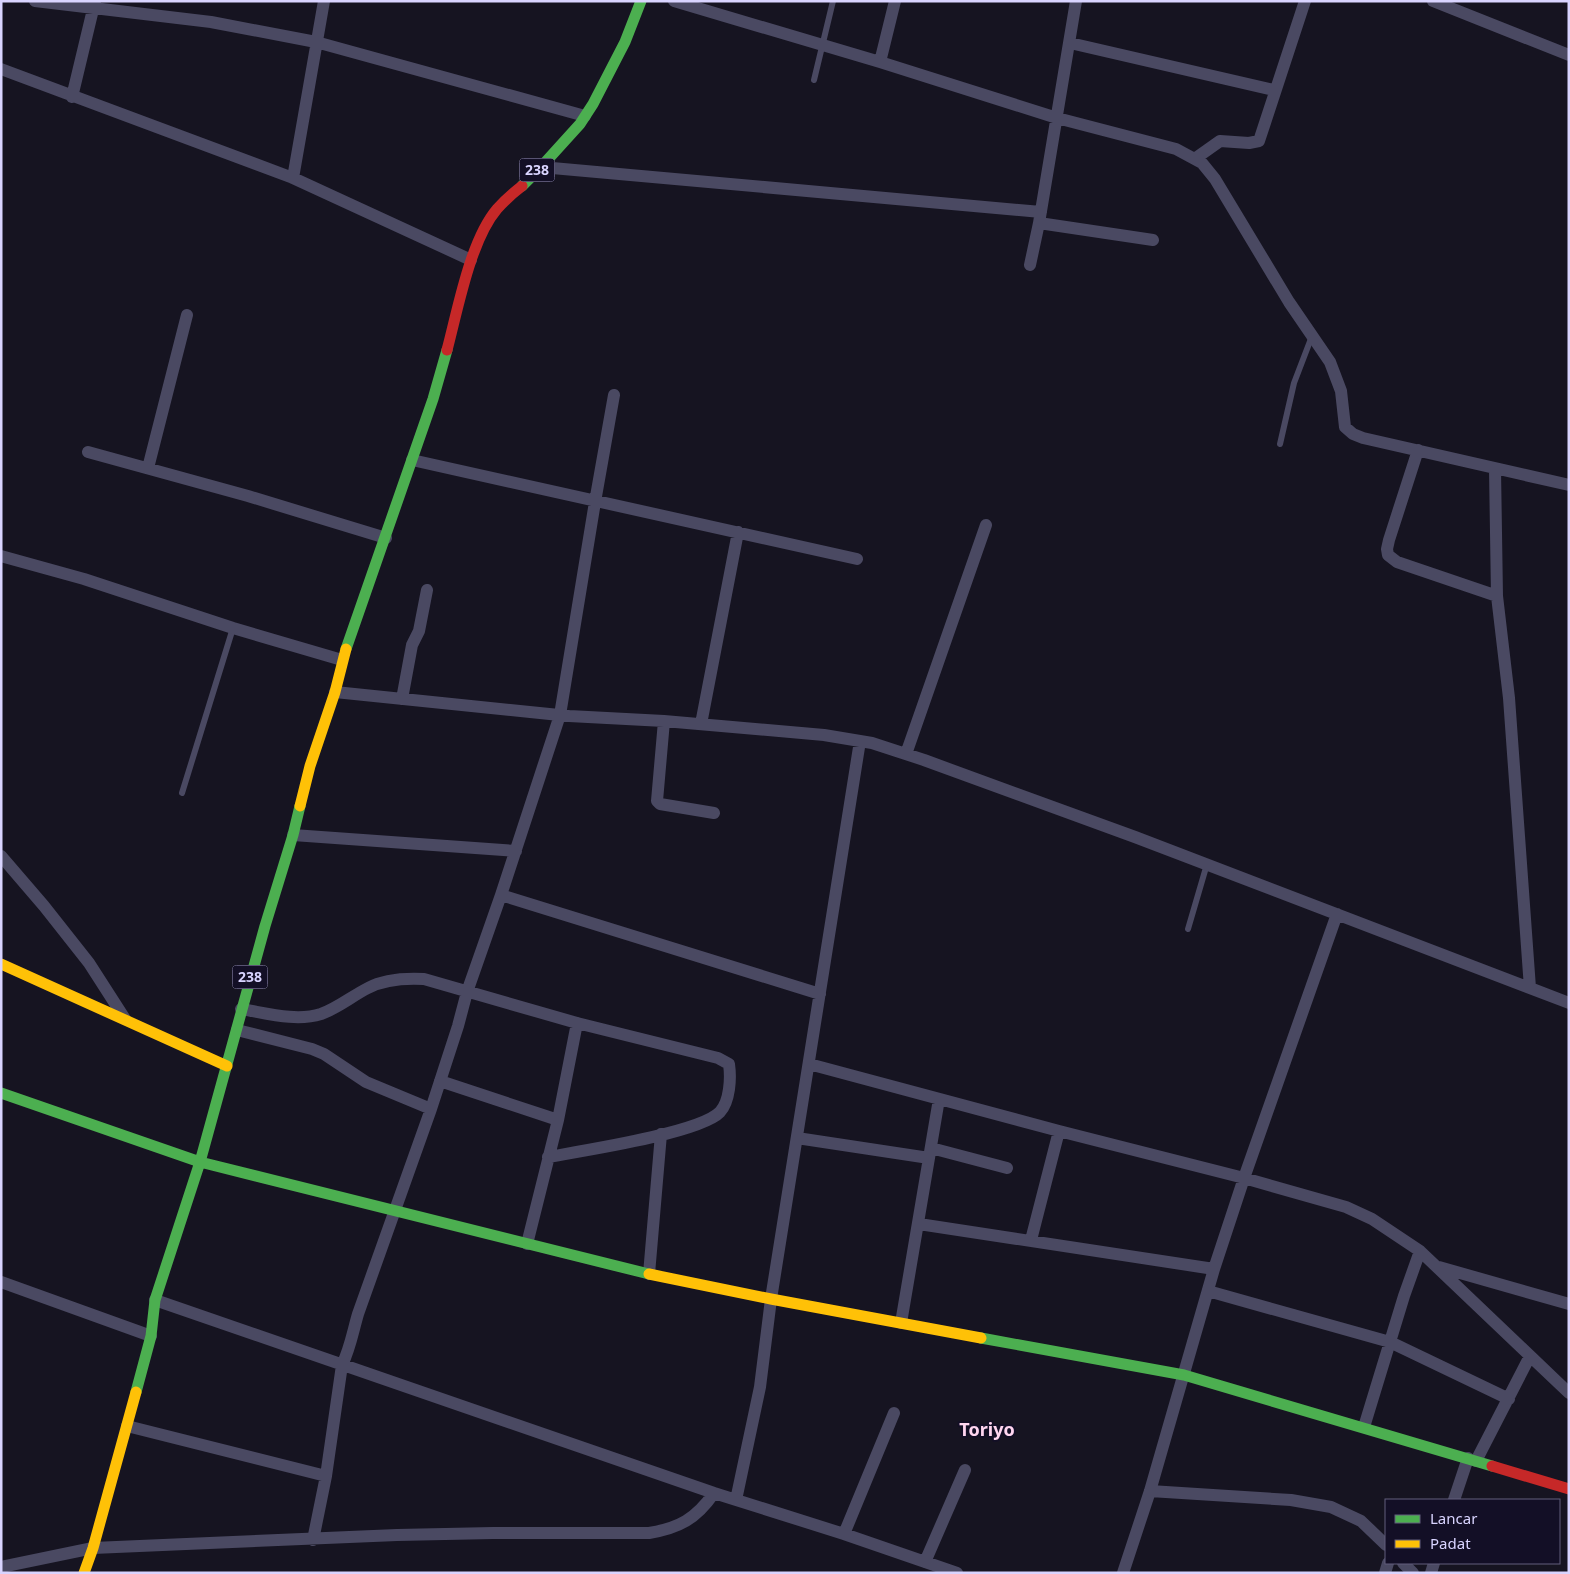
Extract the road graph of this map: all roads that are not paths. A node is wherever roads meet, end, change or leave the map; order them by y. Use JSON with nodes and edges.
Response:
{"nodes":[{"id":1,"x":35,"y":1,"type":"edge"},
{"id":2,"x":324,"y":1,"type":"edge"},
{"id":3,"x":642,"y":1,"type":"edge"},
{"id":4,"x":674,"y":1,"type":"edge"},
{"id":5,"x":833,"y":1,"type":"edge"},
{"id":6,"x":895,"y":1,"type":"edge"},
{"id":7,"x":1076,"y":1,"type":"edge"},
{"id":8,"x":1306,"y":1,"type":"edge"},
{"id":9,"x":1433,"y":1,"type":"edge"},
{"id":10,"x":94,"y":5,"type":"edge"},
{"id":11,"x":316,"y":42,"type":"junction"},
{"id":12,"x":1070,"y":43,"type":"junction"},
{"id":13,"x":821,"y":45,"type":"junction"},
{"id":14,"x":1569,"y":56,"type":"edge"},
{"id":15,"x":880,"y":62,"type":"junction"},
{"id":16,"x":1,"y":69,"type":"edge"},
{"id":17,"x":814,"y":80,"type":"dead end"},
{"id":18,"x":1274,"y":90,"type":"junction"},
{"id":19,"x":72,"y":97,"type":"junction"},
{"id":20,"x":585,"y":116,"type":"junction"},
{"id":21,"x":1057,"y":118,"type":"junction"},
{"id":22,"x":1196,"y":158,"type":"junction"},
{"id":23,"x":541,"y":167,"type":"junction"},
{"id":24,"x":294,"y":178,"type":"junction"},
{"id":25,"x":1040,"y":218,"type":"junction"},
{"id":26,"x":1153,"y":240,"type":"dead end"},
{"id":27,"x":471,"y":260,"type":"junction"},
{"id":28,"x":1030,"y":265,"type":"dead end"},
{"id":29,"x":187,"y":316,"type":"dead end"},
{"id":30,"x":1312,"y":336,"type":"junction"},
{"id":31,"x":614,"y":395,"type":"dead end"},
{"id":32,"x":1280,"y":444,"type":"dead end"},
{"id":33,"x":1418,"y":450,"type":"junction"},
{"id":34,"x":88,"y":452,"type":"dead end"},
{"id":35,"x":412,"y":460,"type":"junction"},
{"id":36,"x":148,"y":468,"type":"junction"},
{"id":37,"x":1495,"y":469,"type":"junction"},
{"id":38,"x":1569,"y":484,"type":"edge"},
{"id":39,"x":595,"y":502,"type":"junction"},
{"id":40,"x":986,"y":525,"type":"dead end"},
{"id":41,"x":738,"y":532,"type":"junction"},
{"id":42,"x":386,"y":538,"type":"junction"},
{"id":43,"x":1,"y":556,"type":"edge"},
{"id":44,"x":857,"y":559,"type":"dead end"},
{"id":45,"x":427,"y":590,"type":"dead end"},
{"id":46,"x":1497,"y":596,"type":"junction"},
{"id":47,"x":233,"y":628,"type":"junction"},
{"id":48,"x":342,"y":660,"type":"junction"},
{"id":49,"x":335,"y":692,"type":"junction"},
{"id":50,"x":402,"y":699,"type":"junction"},
{"id":51,"x":560,"y":716,"type":"junction"},
{"id":52,"x":664,"y":721,"type":"junction"},
{"id":53,"x":701,"y":724,"type":"junction"},
{"id":54,"x":860,"y":740,"type":"junction"},
{"id":55,"x":906,"y":754,"type":"junction"},
{"id":56,"x":182,"y":793,"type":"dead end"},
{"id":57,"x":714,"y":813,"type":"dead end"},
{"id":58,"x":293,"y":835,"type":"junction"},
{"id":59,"x":516,"y":851,"type":"junction"},
{"id":60,"x":1,"y":856,"type":"edge"},
{"id":61,"x":1207,"y":864,"type":"junction"},
{"id":62,"x":501,"y":895,"type":"junction"},
{"id":63,"x":1337,"y":914,"type":"junction"},
{"id":64,"x":1188,"y":929,"type":"dead end"},
{"id":65,"x":1,"y":964,"type":"edge"},
{"id":66,"x":1530,"y":988,"type":"junction"},
{"id":67,"x":467,"y":992,"type":"junction"},
{"id":68,"x":820,"y":994,"type":"junction"},
{"id":69,"x":1569,"y":1002,"type":"edge"},
{"id":70,"x":241,"y":1009,"type":"junction"},
{"id":71,"x":127,"y":1021,"type":"junction"},
{"id":72,"x":578,"y":1023,"type":"junction"},
{"id":73,"x":237,"y":1030,"type":"junction"},
{"id":74,"x":809,"y":1064,"type":"junction"},
{"id":75,"x":227,"y":1066,"type":"junction"},
{"id":76,"x":440,"y":1081,"type":"junction"},
{"id":77,"x":1,"y":1093,"type":"edge"},
{"id":78,"x":939,"y":1099,"type":"junction"},
{"id":79,"x":431,"y":1109,"type":"junction"},
{"id":80,"x":558,"y":1120,"type":"junction"},
{"id":81,"x":1059,"y":1131,"type":"junction"},
{"id":82,"x":661,"y":1134,"type":"junction"},
{"id":83,"x":797,"y":1138,"type":"junction"},
{"id":84,"x":930,"y":1153,"type":"junction"},
{"id":85,"x":548,"y":1157,"type":"junction"},
{"id":86,"x":200,"y":1162,"type":"junction"},
{"id":87,"x":1007,"y":1168,"type":"dead end"},
{"id":88,"x":1244,"y":1178,"type":"junction"},
{"id":89,"x":395,"y":1211,"type":"junction"},
{"id":90,"x":919,"y":1224,"type":"junction"},
{"id":91,"x":1031,"y":1240,"type":"junction"},
{"id":92,"x":527,"y":1244,"type":"junction"},
{"id":93,"x":1420,"y":1251,"type":"junction"},
{"id":94,"x":1438,"y":1267,"type":"junction"},
{"id":95,"x":1214,"y":1268,"type":"junction"},
{"id":96,"x":649,"y":1274,"type":"junction"},
{"id":97,"x":1,"y":1282,"type":"edge"},
{"id":98,"x":1208,"y":1291,"type":"junction"},
{"id":99,"x":770,"y":1299,"type":"junction"},
{"id":100,"x":154,"y":1300,"type":"junction"},
{"id":101,"x":1569,"y":1304,"type":"edge"},
{"id":102,"x":901,"y":1323,"type":"junction"},
{"id":103,"x":151,"y":1336,"type":"junction"},
{"id":104,"x":1390,"y":1342,"type":"junction"},
{"id":105,"x":1530,"y":1356,"type":"junction"},
{"id":106,"x":342,"y":1365,"type":"junction"},
{"id":107,"x":1184,"y":1375,"type":"junction"},
{"id":108,"x":1569,"y":1393,"type":"edge"},
{"id":109,"x":1509,"y":1399,"type":"junction"},
{"id":110,"x":894,"y":1413,"type":"dead end"},
{"id":111,"x":128,"y":1426,"type":"junction"},
{"id":112,"x":1364,"y":1426,"type":"junction"},
{"id":113,"x":1472,"y":1460,"type":"junction"},
{"id":114,"x":965,"y":1470,"type":"dead end"},
{"id":115,"x":326,"y":1476,"type":"junction"},
{"id":116,"x":1569,"y":1489,"type":"edge"},
{"id":117,"x":1150,"y":1491,"type":"junction"},
{"id":118,"x":714,"y":1494,"type":"junction"},
{"id":119,"x":1454,"y":1499,"type":"edge"},
{"id":120,"x":736,"y":1500,"type":"junction"},
{"id":121,"x":844,"y":1534,"type":"junction"},
{"id":122,"x":313,"y":1540,"type":"junction"},
{"id":123,"x":1385,"y":1544,"type":"edge"},
{"id":124,"x":93,"y":1548,"type":"junction"},
{"id":125,"x":925,"y":1562,"type":"junction"},
{"id":126,"x":1404,"y":1564,"type":"edge"},
{"id":127,"x":1,"y":1567,"type":"edge"},
{"id":128,"x":84,"y":1573,"type":"edge"},
{"id":129,"x":957,"y":1573,"type":"edge"},
{"id":130,"x":1123,"y":1573,"type":"edge"},
{"id":131,"x":1413,"y":1573,"type":"edge"}],
"edges":[{"from":1,"to":10,"type":"street"},
{"from":2,"to":11,"type":"street"},
{"from":3,"to":20,"type":"street","number":"238"},
{"from":4,"to":13,"type":"street"},
{"from":5,"to":13,"type":"lane"},
{"from":6,"to":15,"type":"street"},
{"from":7,"to":12,"type":"street"},
{"from":8,"to":18,"type":"street"},
{"from":9,"to":14,"type":"street"},
{"from":10,"to":11,"type":"street"},
{"from":10,"to":19,"type":"street"},
{"from":11,"to":20,"type":"street"},
{"from":11,"to":24,"type":"street"},
{"from":12,"to":18,"type":"street"},
{"from":12,"to":21,"type":"street"},
{"from":13,"to":15,"type":"street"},
{"from":13,"to":17,"type":"lane"},
{"from":15,"to":21,"type":"street"},
{"from":16,"to":19,"type":"street"},
{"from":18,"to":22,"type":"street"},
{"from":19,"to":24,"type":"street"},
{"from":20,"to":23,"type":"street","number":"238"},
{"from":21,"to":22,"type":"street"},
{"from":21,"to":25,"type":"street"},
{"from":22,"to":30,"type":"street"},
{"from":23,"to":25,"type":"street"},
{"from":23,"to":27,"type":"street","number":"238"},
{"from":24,"to":27,"type":"street"},
{"from":25,"to":26,"type":"street"},
{"from":25,"to":28,"type":"street"},
{"from":27,"to":35,"type":"street","number":"238"},
{"from":29,"to":36,"type":"street"},
{"from":30,"to":32,"type":"lane"},
{"from":30,"to":33,"type":"street"},
{"from":31,"to":39,"type":"street"},
{"from":33,"to":37,"type":"street"},
{"from":33,"to":46,"type":"street"},
{"from":34,"to":36,"type":"street"},
{"from":35,"to":39,"type":"street"},
{"from":35,"to":42,"type":"street","number":"238"},
{"from":36,"to":42,"type":"street"},
{"from":37,"to":38,"type":"street"},
{"from":37,"to":46,"type":"street"},
{"from":39,"to":41,"type":"street"},
{"from":39,"to":51,"type":"street"},
{"from":40,"to":55,"type":"street"},
{"from":41,"to":44,"type":"street"},
{"from":41,"to":53,"type":"street"},
{"from":42,"to":48,"type":"street","number":"238"},
{"from":43,"to":47,"type":"street"},
{"from":45,"to":50,"type":"street"},
{"from":46,"to":66,"type":"street"},
{"from":47,"to":48,"type":"street"},
{"from":47,"to":56,"type":"lane"},
{"from":48,"to":49,"type":"street","number":"238"},
{"from":49,"to":50,"type":"street"},
{"from":49,"to":58,"type":"street","number":"238"},
{"from":50,"to":51,"type":"street"},
{"from":51,"to":52,"type":"street"},
{"from":51,"to":59,"type":"street"},
{"from":52,"to":53,"type":"street"},
{"from":52,"to":57,"type":"street"},
{"from":53,"to":54,"type":"street"},
{"from":54,"to":55,"type":"street"},
{"from":54,"to":68,"type":"street"},
{"from":55,"to":61,"type":"street"},
{"from":58,"to":59,"type":"street"},
{"from":58,"to":70,"type":"street","number":"238"},
{"from":59,"to":62,"type":"street"},
{"from":60,"to":71,"type":"street"},
{"from":61,"to":63,"type":"street"},
{"from":61,"to":64,"type":"lane"},
{"from":62,"to":67,"type":"street"},
{"from":62,"to":68,"type":"street"},
{"from":63,"to":66,"type":"street"},
{"from":63,"to":88,"type":"street"},
{"from":65,"to":71,"type":"street"},
{"from":66,"to":69,"type":"street"},
{"from":67,"to":70,"type":"street"},
{"from":67,"to":72,"type":"street"},
{"from":67,"to":76,"type":"street"},
{"from":68,"to":74,"type":"street"},
{"from":70,"to":73,"type":"street","number":"238"},
{"from":71,"to":75,"type":"street"},
{"from":72,"to":80,"type":"street"},
{"from":72,"to":82,"type":"street"},
{"from":73,"to":75,"type":"street","number":"238"},
{"from":73,"to":79,"type":"street"},
{"from":74,"to":78,"type":"street"},
{"from":74,"to":83,"type":"street"},
{"from":75,"to":86,"type":"street","number":"238"},
{"from":76,"to":79,"type":"street"},
{"from":76,"to":80,"type":"street"},
{"from":77,"to":86,"type":"street"},
{"from":78,"to":81,"type":"street"},
{"from":78,"to":84,"type":"street"},
{"from":79,"to":89,"type":"street"},
{"from":80,"to":85,"type":"street"},
{"from":81,"to":88,"type":"street"},
{"from":81,"to":91,"type":"street"},
{"from":82,"to":85,"type":"street"},
{"from":82,"to":96,"type":"street"},
{"from":83,"to":84,"type":"street"},
{"from":83,"to":99,"type":"street"},
{"from":84,"to":87,"type":"street"},
{"from":84,"to":90,"type":"street"},
{"from":85,"to":92,"type":"street"},
{"from":86,"to":89,"type":"street"},
{"from":86,"to":100,"type":"street","number":"238"},
{"from":88,"to":93,"type":"street"},
{"from":88,"to":95,"type":"street"},
{"from":89,"to":92,"type":"street"},
{"from":89,"to":106,"type":"street"},
{"from":90,"to":91,"type":"street"},
{"from":90,"to":102,"type":"street"},
{"from":91,"to":95,"type":"street"},
{"from":92,"to":96,"type":"street"},
{"from":93,"to":94,"type":"street"},
{"from":93,"to":104,"type":"street"},
{"from":94,"to":101,"type":"street"},
{"from":94,"to":105,"type":"street"},
{"from":95,"to":98,"type":"street"},
{"from":96,"to":99,"type":"street"},
{"from":97,"to":103,"type":"street"},
{"from":98,"to":104,"type":"street"},
{"from":98,"to":107,"type":"street"},
{"from":99,"to":102,"type":"street"},
{"from":99,"to":120,"type":"street"},
{"from":100,"to":103,"type":"street","number":"238"},
{"from":100,"to":106,"type":"street"},
{"from":102,"to":107,"type":"street"},
{"from":103,"to":111,"type":"street","number":"238"},
{"from":104,"to":109,"type":"street"},
{"from":104,"to":112,"type":"street"},
{"from":105,"to":108,"type":"street"},
{"from":105,"to":109,"type":"street"},
{"from":106,"to":115,"type":"street"},
{"from":106,"to":118,"type":"street"},
{"from":107,"to":112,"type":"street"},
{"from":107,"to":117,"type":"street"},
{"from":109,"to":113,"type":"street"},
{"from":110,"to":121,"type":"street"},
{"from":111,"to":115,"type":"street"},
{"from":111,"to":124,"type":"street","number":"238"},
{"from":112,"to":113,"type":"street"},
{"from":113,"to":116,"type":"street"},
{"from":113,"to":119,"type":"street"},
{"from":114,"to":125,"type":"street"},
{"from":115,"to":122,"type":"street"},
{"from":117,"to":123,"type":"street"},
{"from":117,"to":130,"type":"street"},
{"from":118,"to":120,"type":"street"},
{"from":118,"to":122,"type":"street"},
{"from":120,"to":121,"type":"street"},
{"from":121,"to":125,"type":"street"},
{"from":122,"to":124,"type":"street"},
{"from":124,"to":127,"type":"street"},
{"from":124,"to":128,"type":"street","number":"238"},
{"from":125,"to":129,"type":"street"},
{"from":126,"to":131,"type":"street"}]}
